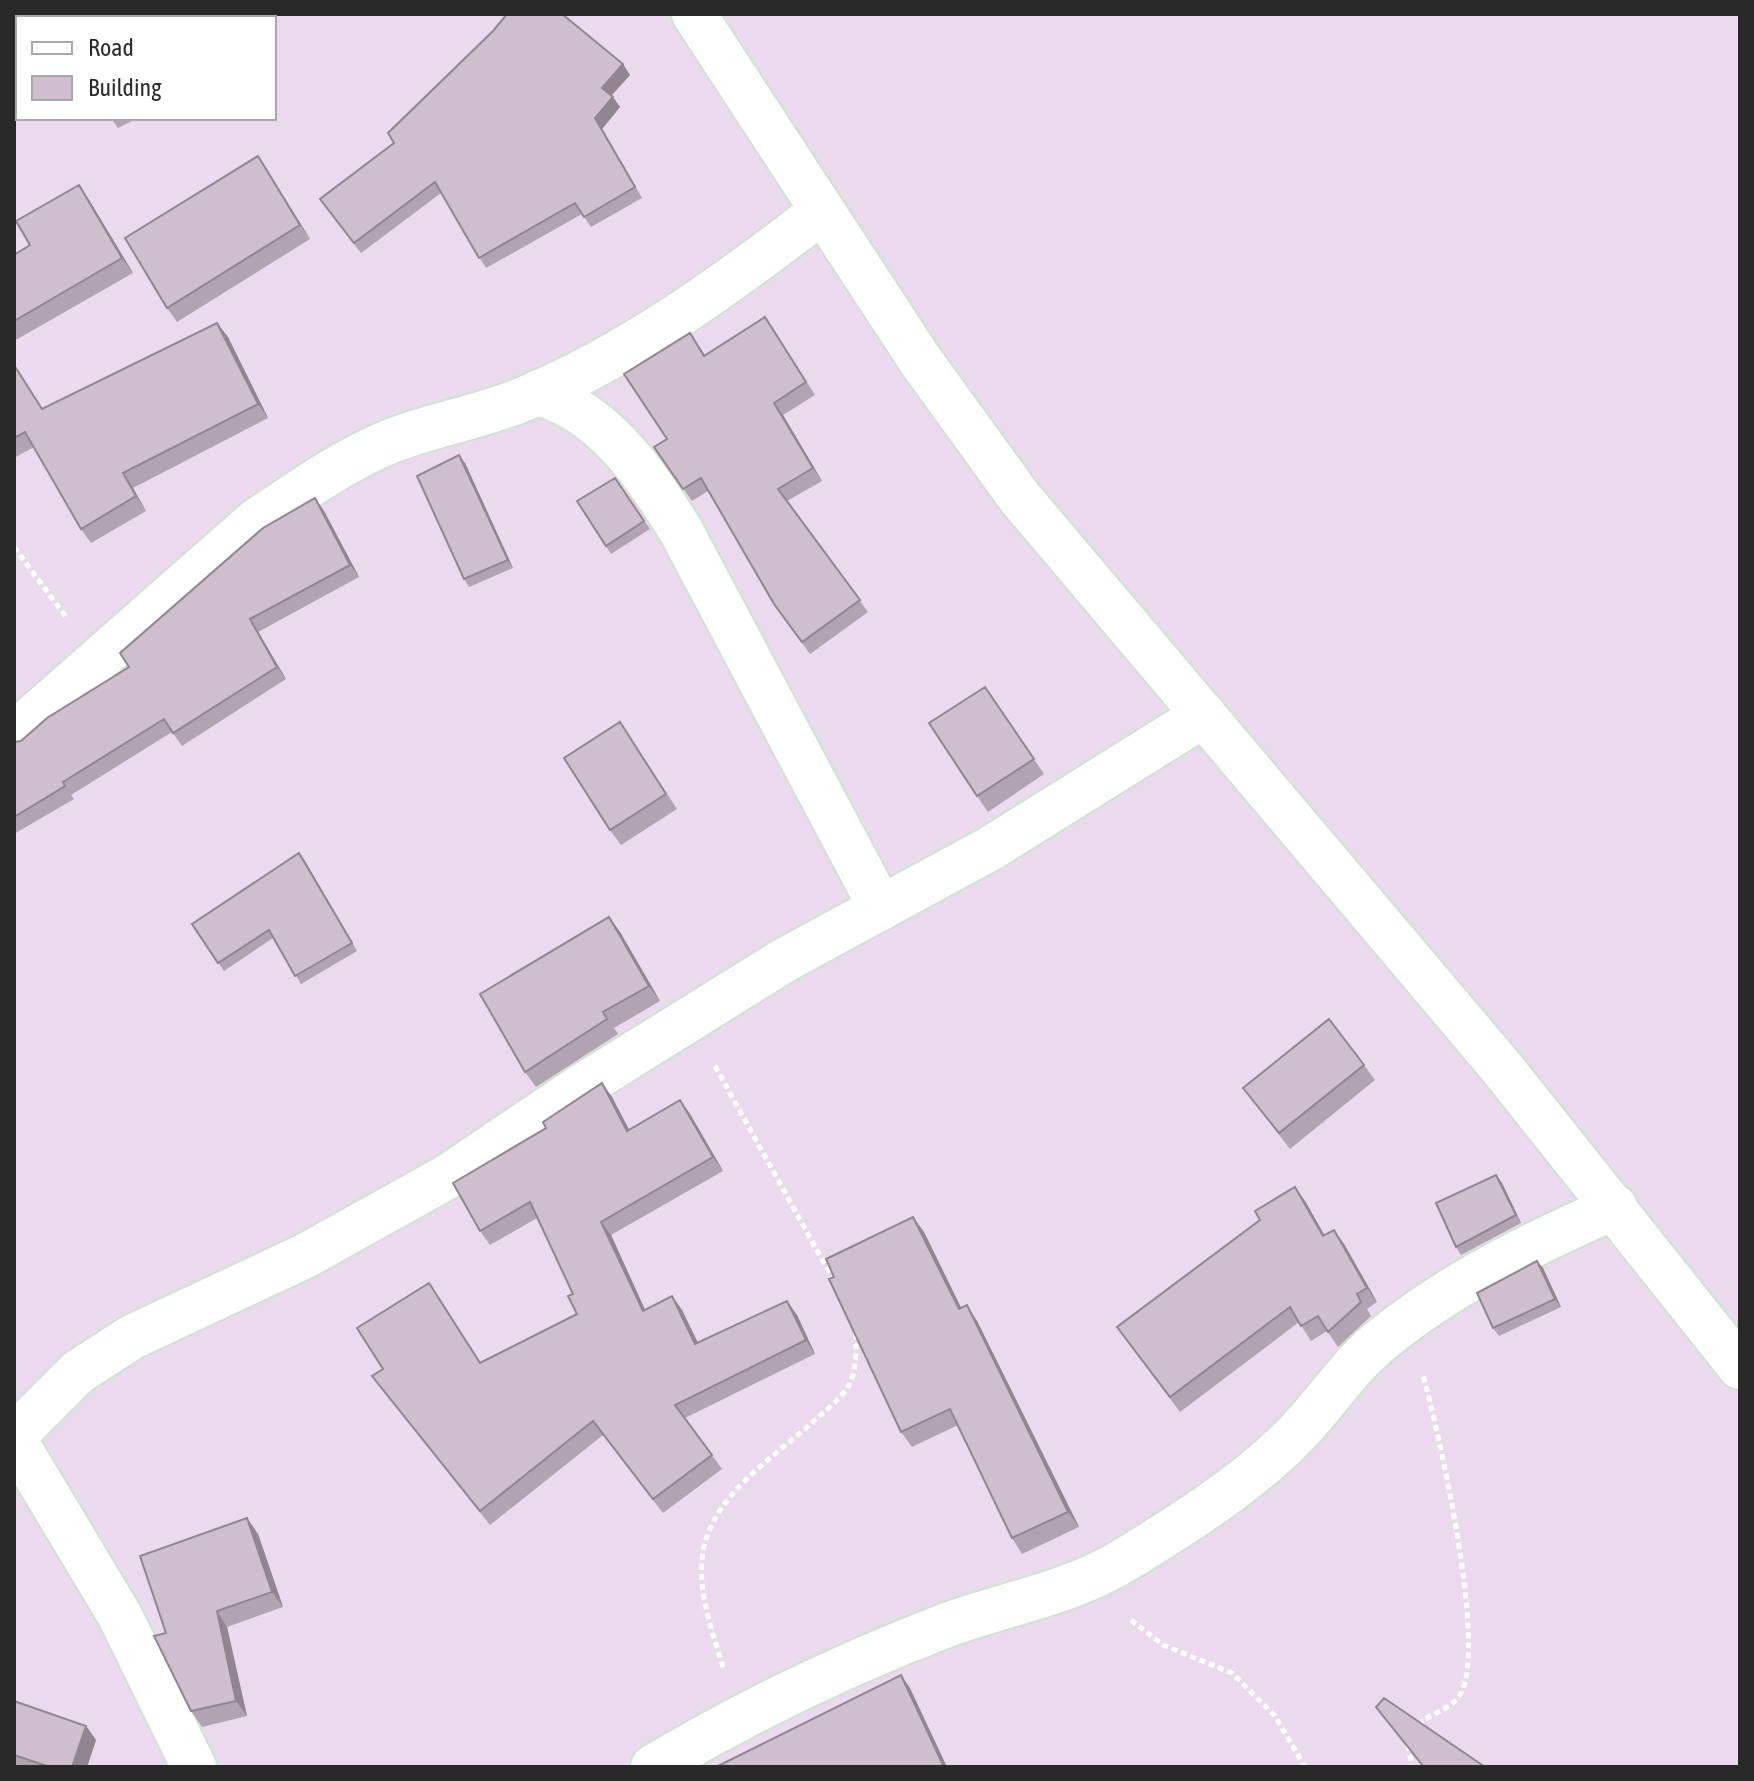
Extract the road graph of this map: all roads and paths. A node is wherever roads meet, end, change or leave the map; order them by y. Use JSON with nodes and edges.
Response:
{"nodes":[{"id":1,"x":694,"y":14,"type":"edge"},
{"id":2,"x":821,"y":212,"type":"junction"},
{"id":3,"x":539,"y":392,"type":"junction"},
{"id":4,"x":14,"y":547,"type":"edge"},
{"id":5,"x":99,"y":661,"type":"junction"},
{"id":6,"x":1204,"y":715,"type":"junction"},
{"id":7,"x":14,"y":734,"type":"edge"},
{"id":8,"x":881,"y":908,"type":"junction"},
{"id":9,"x":690,"y":1019,"type":"junction"},
{"id":10,"x":1615,"y":1207,"type":"junction"},
{"id":11,"x":840,"y":1292,"type":"edge"},
{"id":12,"x":1408,"y":1320,"type":"junction"},
{"id":13,"x":852,"y":1324,"type":"edge"},
{"id":14,"x":1740,"y":1367,"type":"edge"},
{"id":15,"x":14,"y":1438,"type":"edge"},
{"id":16,"x":1093,"y":1577,"type":"junction"},
{"id":17,"x":721,"y":1729,"type":"junction"},
{"id":18,"x":194,"y":1767,"type":"edge"},
{"id":19,"x":653,"y":1767,"type":"edge"},
{"id":20,"x":1305,"y":1767,"type":"edge"},
{"id":21,"x":1412,"y":1767,"type":"edge"}],
"edges":[{"from":1,"to":2,"type":"street"},
{"from":2,"to":3,"type":"street"},
{"from":2,"to":6,"type":"street"},
{"from":3,"to":5,"type":"street"},
{"from":3,"to":8,"type":"street"},
{"from":4,"to":5,"type":"path"},
{"from":5,"to":7,"type":"street"},
{"from":6,"to":8,"type":"street"},
{"from":6,"to":10,"type":"street"},
{"from":8,"to":9,"type":"street"},
{"from":9,"to":11,"type":"path"},
{"from":9,"to":15,"type":"street"},
{"from":10,"to":12,"type":"street"},
{"from":10,"to":14,"type":"street"},
{"from":12,"to":16,"type":"street"},
{"from":12,"to":21,"type":"path"},
{"from":13,"to":17,"type":"path"},
{"from":15,"to":18,"type":"street"},
{"from":16,"to":17,"type":"street"},
{"from":16,"to":20,"type":"path"},
{"from":17,"to":19,"type":"street"}]}
